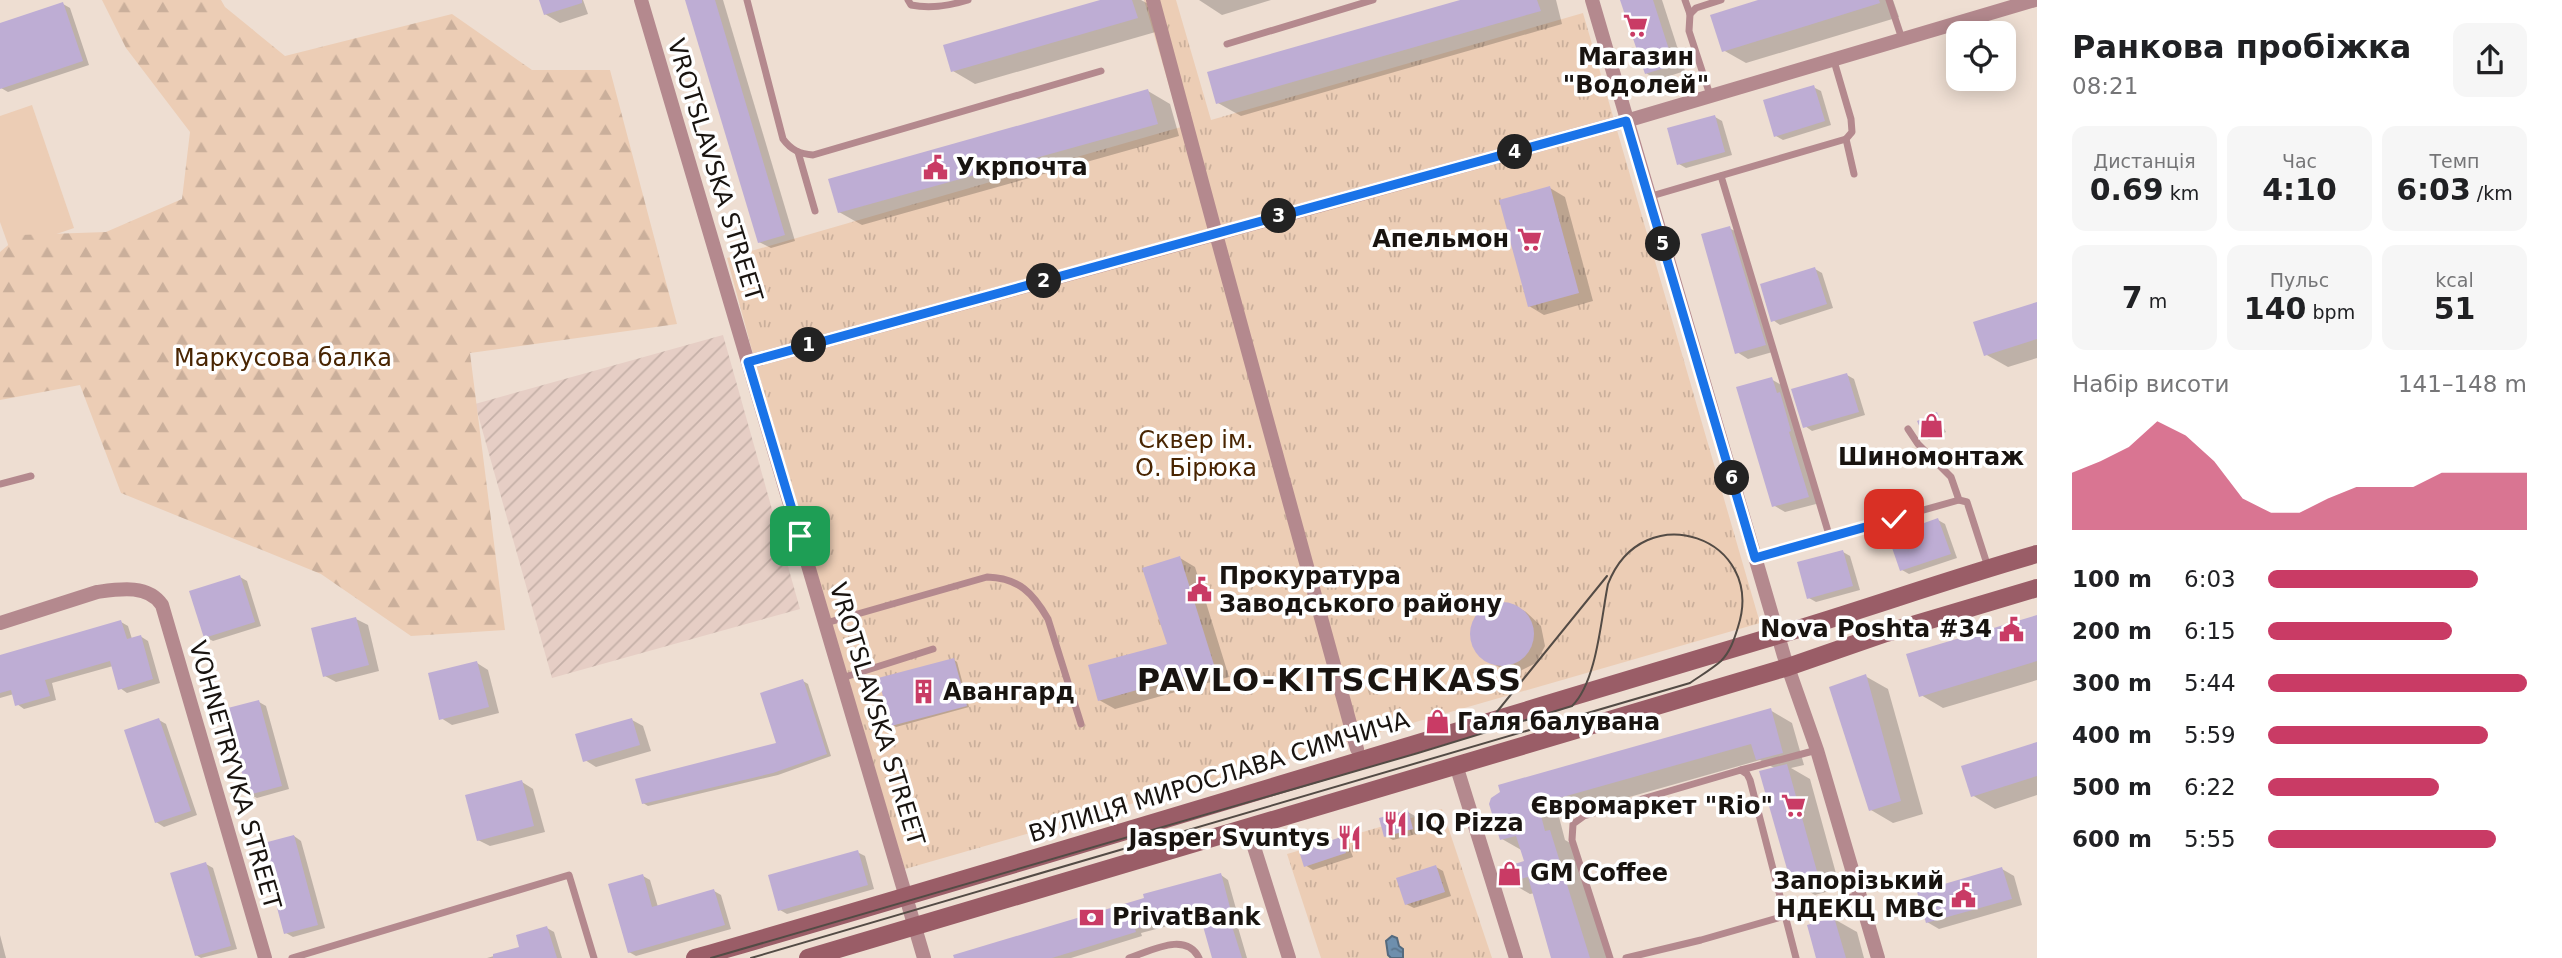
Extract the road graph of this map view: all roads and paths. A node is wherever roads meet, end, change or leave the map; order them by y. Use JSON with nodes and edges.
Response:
{"nodes":[{"id":1,"x":641,"y":0,"type":"edge"},
{"id":2,"x":747,"y":0,"type":"edge"},
{"id":3,"x":908,"y":0,"type":"edge"},
{"id":4,"x":968,"y":0,"type":"edge"},
{"id":5,"x":1153,"y":0,"type":"edge"},
{"id":6,"x":1373,"y":0,"type":"edge"},
{"id":7,"x":1592,"y":0,"type":"edge"},
{"id":8,"x":1685,"y":0,"type":"edge"},
{"id":9,"x":1721,"y":0,"type":"edge"},
{"id":10,"x":1889,"y":0,"type":"edge"},
{"id":11,"x":2035,"y":0,"type":"edge"},
{"id":12,"x":1690,"y":14,"type":"junction"},
{"id":13,"x":1902,"y":40,"type":"junction"},
{"id":14,"x":1227,"y":44,"type":"dead end"},
{"id":15,"x":1834,"y":61,"type":"junction"},
{"id":16,"x":1101,"y":71,"type":"dead end"},
{"id":17,"x":1710,"y":95,"type":"junction"},
{"id":18,"x":1626,"y":121,"type":"junction"},
{"id":19,"x":1846,"y":139,"type":"junction"},
{"id":20,"x":798,"y":152,"type":"junction"},
{"id":21,"x":1854,"y":174,"type":"dead end"},
{"id":22,"x":1721,"y":176,"type":"junction"},
{"id":23,"x":1648,"y":197,"type":"junction"},
{"id":24,"x":815,"y":211,"type":"dead end"},
{"id":25,"x":1216,"y":234,"type":"junction"},
{"id":26,"x":748,"y":362,"type":"junction"},
{"id":27,"x":1908,"y":429,"type":"dead end"},
{"id":28,"x":31,"y":476,"type":"dead end"},
{"id":29,"x":0,"y":484,"type":"edge"},
{"id":30,"x":1959,"y":500,"type":"junction"},
{"id":31,"x":1830,"y":538,"type":"junction"},
{"id":32,"x":2037,"y":554,"type":"edge"},
{"id":33,"x":1755,"y":558,"type":"junction"},
{"id":34,"x":1989,"y":568,"type":"junction"},
{"id":35,"x":2037,"y":588,"type":"edge"},
{"id":36,"x":826,"y":623,"type":"junction"},
{"id":37,"x":0,"y":624,"type":"edge"},
{"id":38,"x":1778,"y":635,"type":"junction"},
{"id":39,"x":933,"y":649,"type":"dead end"},
{"id":40,"x":1788,"y":667,"type":"junction"},
{"id":41,"x":842,"y":678,"type":"junction"},
{"id":42,"x":1081,"y":724,"type":"dead end"},
{"id":43,"x":1357,"y":749,"type":"dead end"},
{"id":44,"x":1816,"y":750,"type":"junction"},
{"id":45,"x":1456,"y":765,"type":"junction"},
{"id":46,"x":1741,"y":770,"type":"junction"},
{"id":47,"x":1248,"y":828,"type":"junction"},
{"id":48,"x":1858,"y":895,"type":"junction"},
{"id":49,"x":907,"y":897,"type":"junction"},
{"id":50,"x":1785,"y":917,"type":"junction"},
{"id":51,"x":916,"y":927,"type":"junction"},
{"id":52,"x":265,"y":958,"type":"edge"},
{"id":53,"x":292,"y":958,"type":"edge"},
{"id":54,"x":594,"y":958,"type":"edge"},
{"id":55,"x":695,"y":958,"type":"edge"},
{"id":56,"x":808,"y":958,"type":"edge"},
{"id":57,"x":924,"y":958,"type":"edge"},
{"id":58,"x":1129,"y":958,"type":"edge"},
{"id":59,"x":1199,"y":958,"type":"edge"},
{"id":60,"x":1289,"y":958,"type":"edge"},
{"id":61,"x":1516,"y":958,"type":"edge"},
{"id":62,"x":1610,"y":958,"type":"edge"},
{"id":63,"x":1626,"y":958,"type":"edge"},
{"id":64,"x":1797,"y":958,"type":"edge"},
{"id":65,"x":1878,"y":958,"type":"edge"}],
"edges":[{"from":1,"to":26,"type":"street","name":"VROTSLAVSKA STREET"},
{"from":2,"to":20,"type":"lane"},
{"from":3,"to":4,"type":"lane"},
{"from":5,"to":25,"type":"street"},
{"from":6,"to":14,"type":"lane"},
{"from":7,"to":18,"type":"street"},
{"from":8,"to":12,"type":"lane"},
{"from":9,"to":12,"type":"lane"},
{"from":10,"to":13,"type":"lane"},
{"from":11,"to":13,"type":"street"},
{"from":12,"to":17,"type":"lane"},
{"from":13,"to":15,"type":"street"},
{"from":15,"to":17,"type":"street"},
{"from":15,"to":19,"type":"lane"},
{"from":16,"to":20,"type":"lane"},
{"from":17,"to":18,"type":"street"},
{"from":18,"to":23,"type":"street"},
{"from":18,"to":25,"type":"street"},
{"from":19,"to":21,"type":"lane"},
{"from":19,"to":22,"type":"lane"},
{"from":20,"to":24,"type":"lane"},
{"from":22,"to":23,"type":"lane"},
{"from":22,"to":31,"type":"lane"},
{"from":23,"to":33,"type":"street"},
{"from":25,"to":26,"type":"street"},
{"from":25,"to":43,"type":"street"},
{"from":26,"to":36,"type":"street","name":"VROTSLAVSKA STREET"},
{"from":27,"to":30,"type":"lane"},
{"from":28,"to":29,"type":"lane"},
{"from":30,"to":31,"type":"lane"},
{"from":30,"to":34,"type":"lane"},
{"from":31,"to":33,"type":"lane"},
{"from":32,"to":34,"type":"street","name":"ВУЛИЦЯ МИРОСЛАВА СИМЧИЧА"},
{"from":33,"to":38,"type":"street"},
{"from":34,"to":38,"type":"street","name":"ВУЛИЦЯ МИРОСЛАВА СИМЧИЧА"},
{"from":35,"to":40,"type":"street"},
{"from":36,"to":41,"type":"street","name":"VROTSLAVSKA STREET"},
{"from":36,"to":42,"type":"lane"},
{"from":37,"to":52,"type":"street","name":"VOHNETRYVKA STREET"},
{"from":38,"to":40,"type":"street"},
{"from":38,"to":49,"type":"street","name":"ВУЛИЦЯ МИРОСЛАВА СИМЧИЧА"},
{"from":39,"to":41,"type":"lane"},
{"from":40,"to":44,"type":"street"},
{"from":40,"to":45,"type":"street"},
{"from":41,"to":49,"type":"street","name":"VROTSLAVSKA STREET"},
{"from":44,"to":46,"type":"lane"},
{"from":44,"to":48,"type":"street"},
{"from":45,"to":47,"type":"street"},
{"from":45,"to":61,"type":"street"},
{"from":46,"to":50,"type":"lane"},
{"from":46,"to":62,"type":"lane"},
{"from":47,"to":51,"type":"street"},
{"from":47,"to":60,"type":"street"},
{"from":48,"to":50,"type":"lane"},
{"from":48,"to":65,"type":"street"},
{"from":49,"to":51,"type":"street","name":"VROTSLAVSKA STREET"},
{"from":49,"to":55,"type":"street","name":"ВУЛИЦЯ МИРОСЛАВА СИМЧИЧА"},
{"from":50,"to":63,"type":"lane"},
{"from":50,"to":64,"type":"lane"},
{"from":51,"to":56,"type":"street"},
{"from":51,"to":57,"type":"street","name":"VROTSLAVSKA STREET"},
{"from":53,"to":54,"type":"lane"},
{"from":58,"to":59,"type":"lane"}]}
